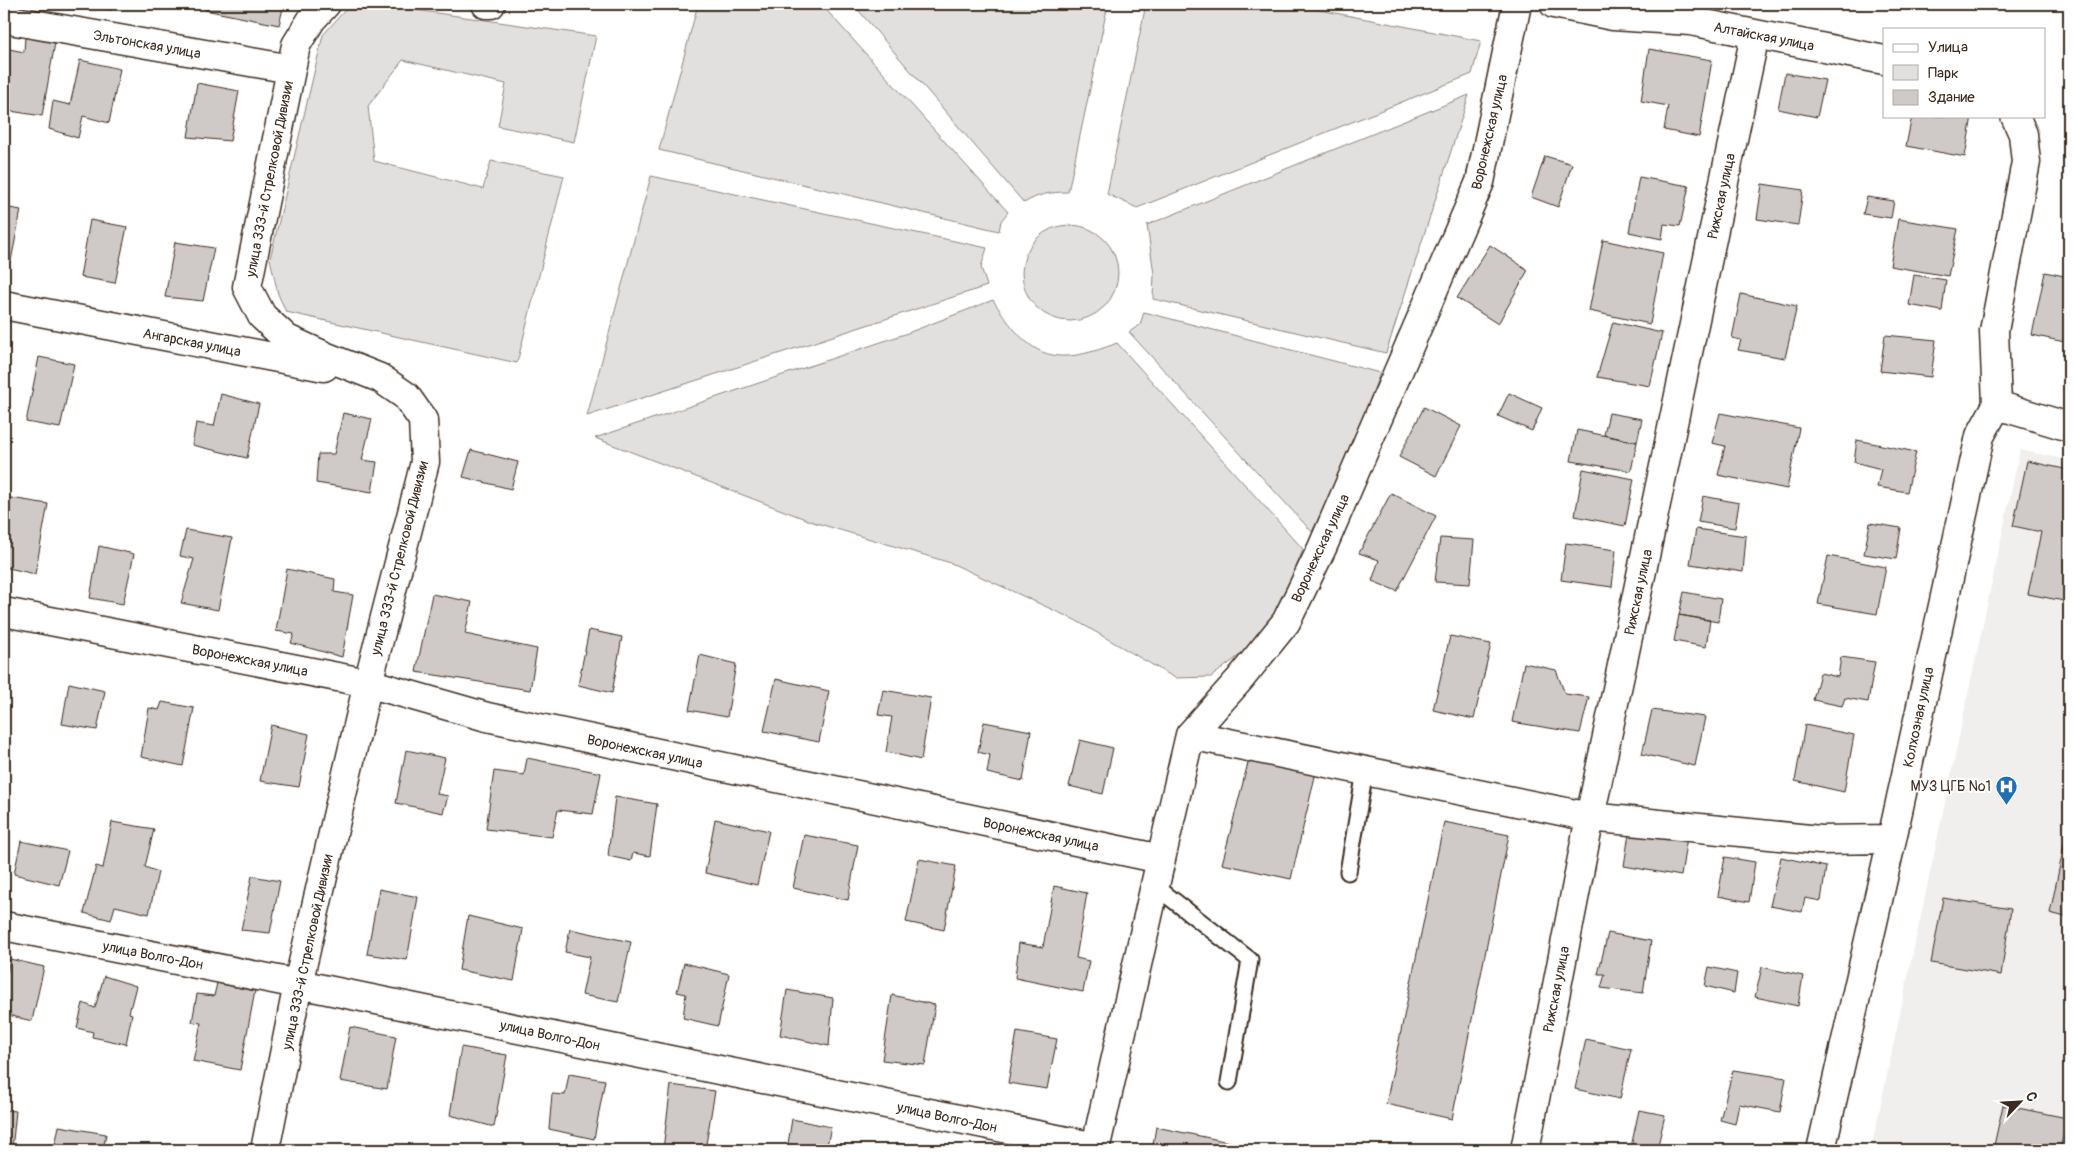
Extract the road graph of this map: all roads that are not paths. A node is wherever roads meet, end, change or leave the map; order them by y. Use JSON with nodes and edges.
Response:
{"nodes":[{"id":1,"x":326,"y":4,"type":"edge"},
{"id":2,"x":486,"y":4,"type":"edge"},
{"id":3,"x":491,"y":4,"type":"edge"},
{"id":4,"x":1517,"y":4,"type":"edge"},
{"id":5,"x":1554,"y":4,"type":"edge"},
{"id":6,"x":1693,"y":12,"type":"edge"},
{"id":7,"x":4,"y":19,"type":"edge"},
{"id":8,"x":1755,"y":35,"type":"junction"},
{"id":9,"x":1883,"y":60,"type":"edge"},
{"id":10,"x":291,"y":69,"type":"junction"},
{"id":11,"x":2016,"y":118,"type":"edge"},
{"id":12,"x":4,"y":305,"type":"edge"},
{"id":13,"x":380,"y":378,"type":"junction"},
{"id":14,"x":1997,"y":405,"type":"junction"},
{"id":15,"x":2069,"y":427,"type":"edge"},
{"id":16,"x":4,"y":612,"type":"edge"},
{"id":17,"x":368,"y":683,"type":"junction"},
{"id":18,"x":1190,"y":735,"type":"junction"},
{"id":19,"x":1365,"y":770,"type":"junction"},
{"id":20,"x":1590,"y":816,"type":"junction"},
{"id":21,"x":1892,"y":839,"type":"junction"},
{"id":22,"x":1161,"y":859,"type":"junction"},
{"id":23,"x":1348,"y":872,"type":"dead end"},
{"id":24,"x":1155,"y":886,"type":"junction"},
{"id":25,"x":4,"y":926,"type":"edge"},
{"id":26,"x":298,"y":984,"type":"junction"},
{"id":27,"x":1229,"y":1082,"type":"dead end"},
{"id":28,"x":1095,"y":1149,"type":"edge"},
{"id":29,"x":266,"y":1150,"type":"edge"},
{"id":30,"x":1525,"y":1150,"type":"edge"},
{"id":31,"x":1821,"y":1150,"type":"edge"}],
"edges":[{"from":1,"to":10,"type":"street","name":"улица 333-й Стрелковой Дивизии"},
{"from":2,"to":3,"type":"street"},
{"from":4,"to":18,"type":"street","name":"Воронежская улица"},
{"from":5,"to":6,"type":"street","name":"Алтайская улица"},
{"from":6,"to":8,"type":"street","name":"Алтайская улица"},
{"from":7,"to":10,"type":"street","name":"Эльтонская улица"},
{"from":8,"to":9,"type":"street","name":"Алтайская улица"},
{"from":8,"to":20,"type":"street","name":"Рижская улица"},
{"from":10,"to":13,"type":"street","name":"улица 333-й Стрелковой Дивизии"},
{"from":11,"to":14,"type":"street"},
{"from":12,"to":13,"type":"street","name":"Ангарская улица"},
{"from":13,"to":17,"type":"street","name":"улица 333-й Стрелковой Дивизии"},
{"from":14,"to":15,"type":"street"},
{"from":14,"to":21,"type":"street","name":"Колхозная улица"},
{"from":16,"to":17,"type":"street","name":"Воронежская улица"},
{"from":17,"to":22,"type":"street","name":"Воронежская улица"},
{"from":17,"to":26,"type":"street","name":"улица 333-й Стрелковой Дивизии"},
{"from":18,"to":19,"type":"street"},
{"from":18,"to":22,"type":"street","name":"Воронежская улица"},
{"from":19,"to":20,"type":"street"},
{"from":19,"to":23,"type":"lane"},
{"from":20,"to":21,"type":"street"},
{"from":20,"to":30,"type":"street","name":"Рижская улица"},
{"from":21,"to":31,"type":"street","name":"Колхозная улица"},
{"from":22,"to":24,"type":"street"},
{"from":24,"to":27,"type":"lane"},
{"from":24,"to":28,"type":"street"},
{"from":25,"to":26,"type":"street","name":"улица Волго-Дон"},
{"from":26,"to":28,"type":"street","name":"улица Волго-Дон"},
{"from":26,"to":29,"type":"street","name":"улица 333-й Стрелковой Дивизии"}]}
